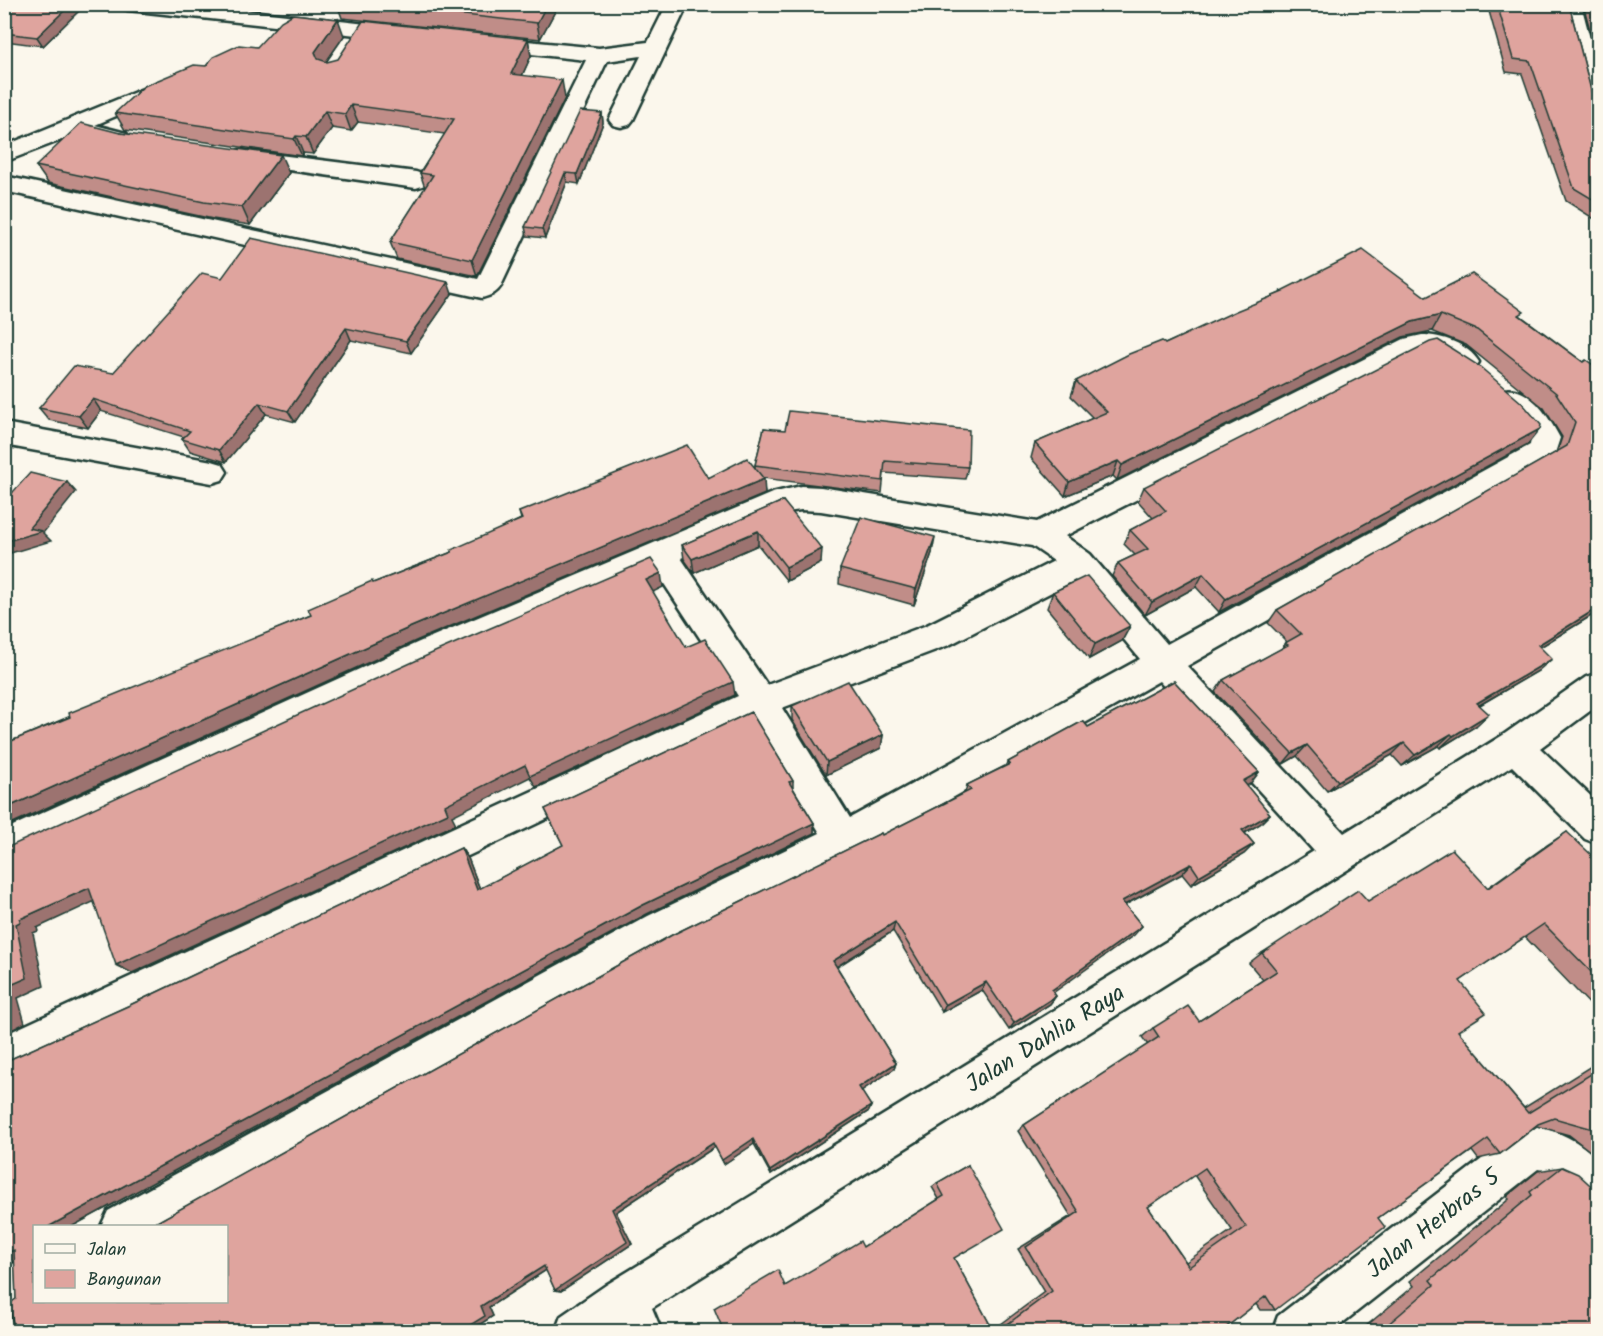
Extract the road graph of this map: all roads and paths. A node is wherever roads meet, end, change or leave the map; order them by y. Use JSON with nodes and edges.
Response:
{"nodes":[{"id":1,"x":128,"y":4,"type":"edge"},
{"id":2,"x":678,"y":4,"type":"edge"},
{"id":3,"x":1570,"y":4,"type":"edge"},
{"id":4,"x":298,"y":21,"type":"junction"},
{"id":5,"x":420,"y":36,"type":"edge"},
{"id":6,"x":265,"y":41,"type":"edge"},
{"id":7,"x":467,"y":41,"type":"edge"},
{"id":8,"x":656,"y":48,"type":"junction"},
{"id":9,"x":599,"y":55,"type":"junction"},
{"id":10,"x":190,"y":76,"type":"edge"},
{"id":11,"x":1594,"y":76,"type":"edge"},
{"id":12,"x":1599,"y":110,"type":"edge"},
{"id":13,"x":621,"y":120,"type":"dead end"},
{"id":14,"x":72,"y":126,"type":"junction"},
{"id":15,"x":139,"y":142,"type":"edge"},
{"id":16,"x":214,"y":153,"type":"edge"},
{"id":17,"x":4,"y":155,"type":"edge"},
{"id":18,"x":416,"y":180,"type":"dead end"},
{"id":19,"x":7,"y":188,"type":"edge"},
{"id":20,"x":4,"y":434,"type":"edge"},
{"id":21,"x":212,"y":472,"type":"dead end"},
{"id":22,"x":1040,"y":535,"type":"junction"},
{"id":23,"x":661,"y":554,"type":"junction"},
{"id":24,"x":1079,"y":563,"type":"junction"},
{"id":25,"x":1164,"y":664,"type":"junction"},
{"id":26,"x":1599,"y":687,"type":"edge"},
{"id":27,"x":760,"y":702,"type":"junction"},
{"id":28,"x":1515,"y":746,"type":"junction"},
{"id":29,"x":1599,"y":827,"type":"edge"},
{"id":30,"x":844,"y":840,"type":"junction"},
{"id":31,"x":4,"y":848,"type":"edge"},
{"id":32,"x":1339,"y":854,"type":"junction"},
{"id":33,"x":4,"y":1056,"type":"edge"},
{"id":34,"x":1588,"y":1180,"type":"edge"},
{"id":35,"x":127,"y":1225,"type":"edge"},
{"id":36,"x":33,"y":1277,"type":"edge"},
{"id":37,"x":4,"y":1292,"type":"edge"},
{"id":38,"x":633,"y":1316,"type":"edge"},
{"id":39,"x":577,"y":1332,"type":"edge"},
{"id":40,"x":1294,"y":1332,"type":"edge"}],
"edges":[{"from":1,"to":4,"type":"street"},
{"from":2,"to":8,"type":"street"},
{"from":3,"to":11,"type":"street"},
{"from":4,"to":5,"type":"street"},
{"from":4,"to":6,"type":"street"},
{"from":7,"to":9,"type":"street"},
{"from":8,"to":9,"type":"street"},
{"from":8,"to":13,"type":"street"},
{"from":9,"to":19,"type":"street"},
{"from":10,"to":14,"type":"street"},
{"from":11,"to":12,"type":"street"},
{"from":14,"to":15,"type":"street"},
{"from":14,"to":17,"type":"street"},
{"from":14,"to":19,"type":"street"},
{"from":16,"to":18,"type":"street"},
{"from":20,"to":21,"type":"street"},
{"from":22,"to":23,"type":"street"},
{"from":22,"to":24,"type":"street"},
{"from":22,"to":25,"type":"street"},
{"from":23,"to":27,"type":"street"},
{"from":23,"to":31,"type":"street"},
{"from":24,"to":25,"type":"street"},
{"from":24,"to":27,"type":"street"},
{"from":25,"to":30,"type":"street"},
{"from":25,"to":32,"type":"street"},
{"from":26,"to":28,"type":"street","name":"Jalan Dahlia Raya"},
{"from":27,"to":30,"type":"street"},
{"from":27,"to":33,"type":"street"},
{"from":28,"to":29,"type":"street"},
{"from":28,"to":32,"type":"street","name":"Jalan Dahlia Raya"},
{"from":30,"to":35,"type":"street"},
{"from":32,"to":38,"type":"street","name":"Jalan Dahlia Raya"},
{"from":34,"to":40,"type":"street","name":"Jalan Herbras 5"},
{"from":36,"to":37,"type":"street"},
{"from":38,"to":39,"type":"street","name":"Jalan Dahlia Raya"}]}
